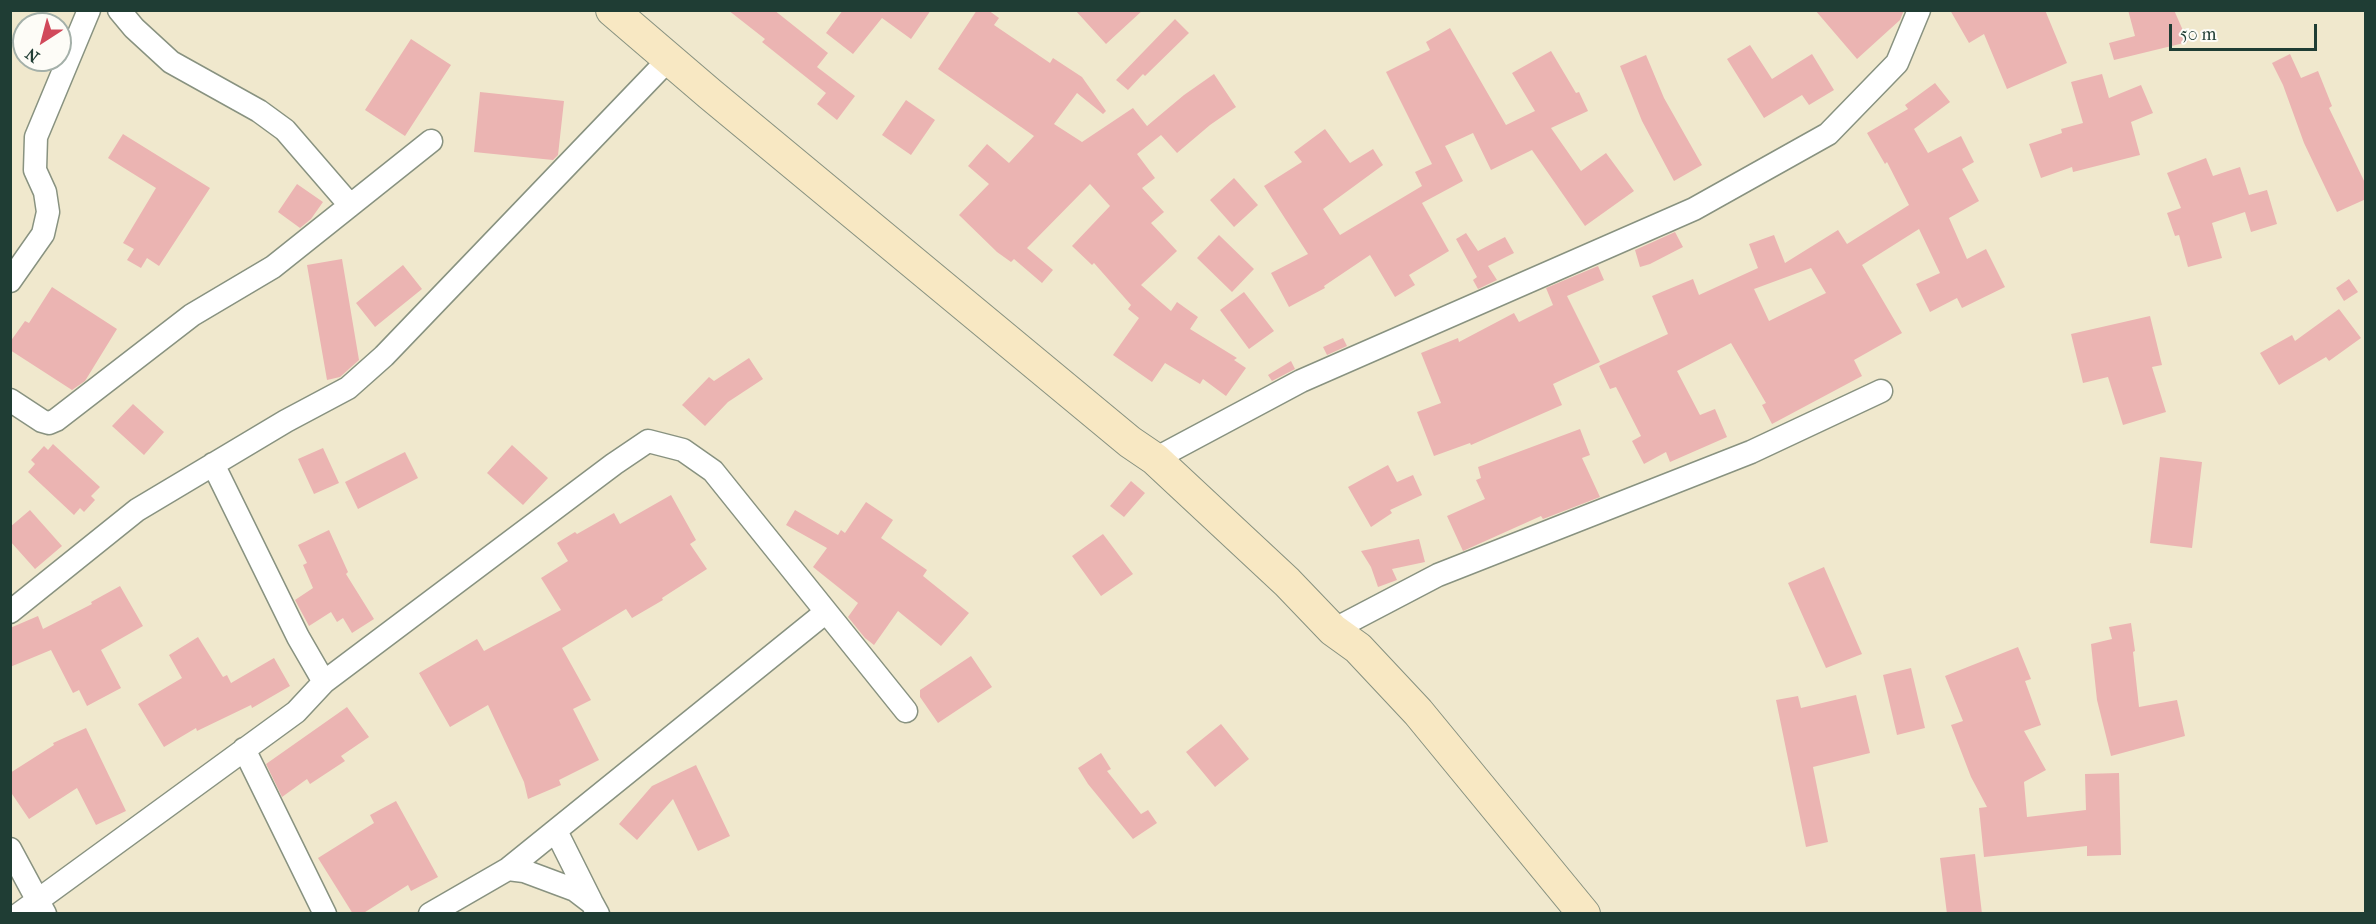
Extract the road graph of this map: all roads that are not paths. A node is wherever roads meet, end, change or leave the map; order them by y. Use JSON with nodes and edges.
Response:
{"nodes":[{"id":1,"x":89,"y":10,"type":"edge"},
{"id":2,"x":119,"y":10,"type":"edge"},
{"id":3,"x":612,"y":10,"type":"edge"},
{"id":4,"x":1919,"y":10,"type":"edge"},
{"id":5,"x":669,"y":59,"type":"junction"},
{"id":6,"x":431,"y":141,"type":"dead end"},
{"id":7,"x":349,"y":204,"type":"junction"},
{"id":8,"x":10,"y":281,"type":"edge"},
{"id":9,"x":1881,"y":391,"type":"dead end"},
{"id":10,"x":10,"y":400,"type":"edge"},
{"id":11,"x":1155,"y":459,"type":"junction"},
{"id":12,"x":213,"y":465,"type":"junction"},
{"id":13,"x":10,"y":612,"type":"edge"},
{"id":14,"x":826,"y":612,"type":"junction"},
{"id":15,"x":1333,"y":630,"type":"junction"},
{"id":16,"x":324,"y":682,"type":"junction"},
{"id":17,"x":906,"y":711,"type":"dead end"},
{"id":18,"x":244,"y":749,"type":"junction"},
{"id":19,"x":556,"y":831,"type":"junction"},
{"id":20,"x":10,"y":849,"type":"edge"},
{"id":21,"x":508,"y":869,"type":"junction"},
{"id":22,"x":41,"y":906,"type":"edge"},
{"id":23,"x":595,"y":908,"type":"edge"},
{"id":24,"x":1573,"y":909,"type":"edge"},
{"id":25,"x":19,"y":914,"type":"edge"},
{"id":26,"x":325,"y":914,"type":"edge"},
{"id":27,"x":430,"y":914,"type":"edge"}],
"edges":[{"from":1,"to":8,"type":"street"},
{"from":2,"to":7,"type":"street"},
{"from":3,"to":5,"type":"main road"},
{"from":4,"to":11,"type":"street"},
{"from":5,"to":11,"type":"main road"},
{"from":5,"to":12,"type":"street"},
{"from":6,"to":7,"type":"street"},
{"from":7,"to":10,"type":"street"},
{"from":9,"to":15,"type":"street"},
{"from":11,"to":15,"type":"main road"},
{"from":12,"to":13,"type":"street"},
{"from":12,"to":16,"type":"street"},
{"from":14,"to":16,"type":"street"},
{"from":14,"to":17,"type":"street"},
{"from":14,"to":19,"type":"street"},
{"from":15,"to":24,"type":"main road"},
{"from":16,"to":18,"type":"street"},
{"from":18,"to":22,"type":"street"},
{"from":18,"to":26,"type":"street"},
{"from":19,"to":21,"type":"street"},
{"from":19,"to":23,"type":"street"},
{"from":20,"to":22,"type":"street"},
{"from":21,"to":23,"type":"street"},
{"from":21,"to":27,"type":"street"},
{"from":22,"to":25,"type":"street"}]}
